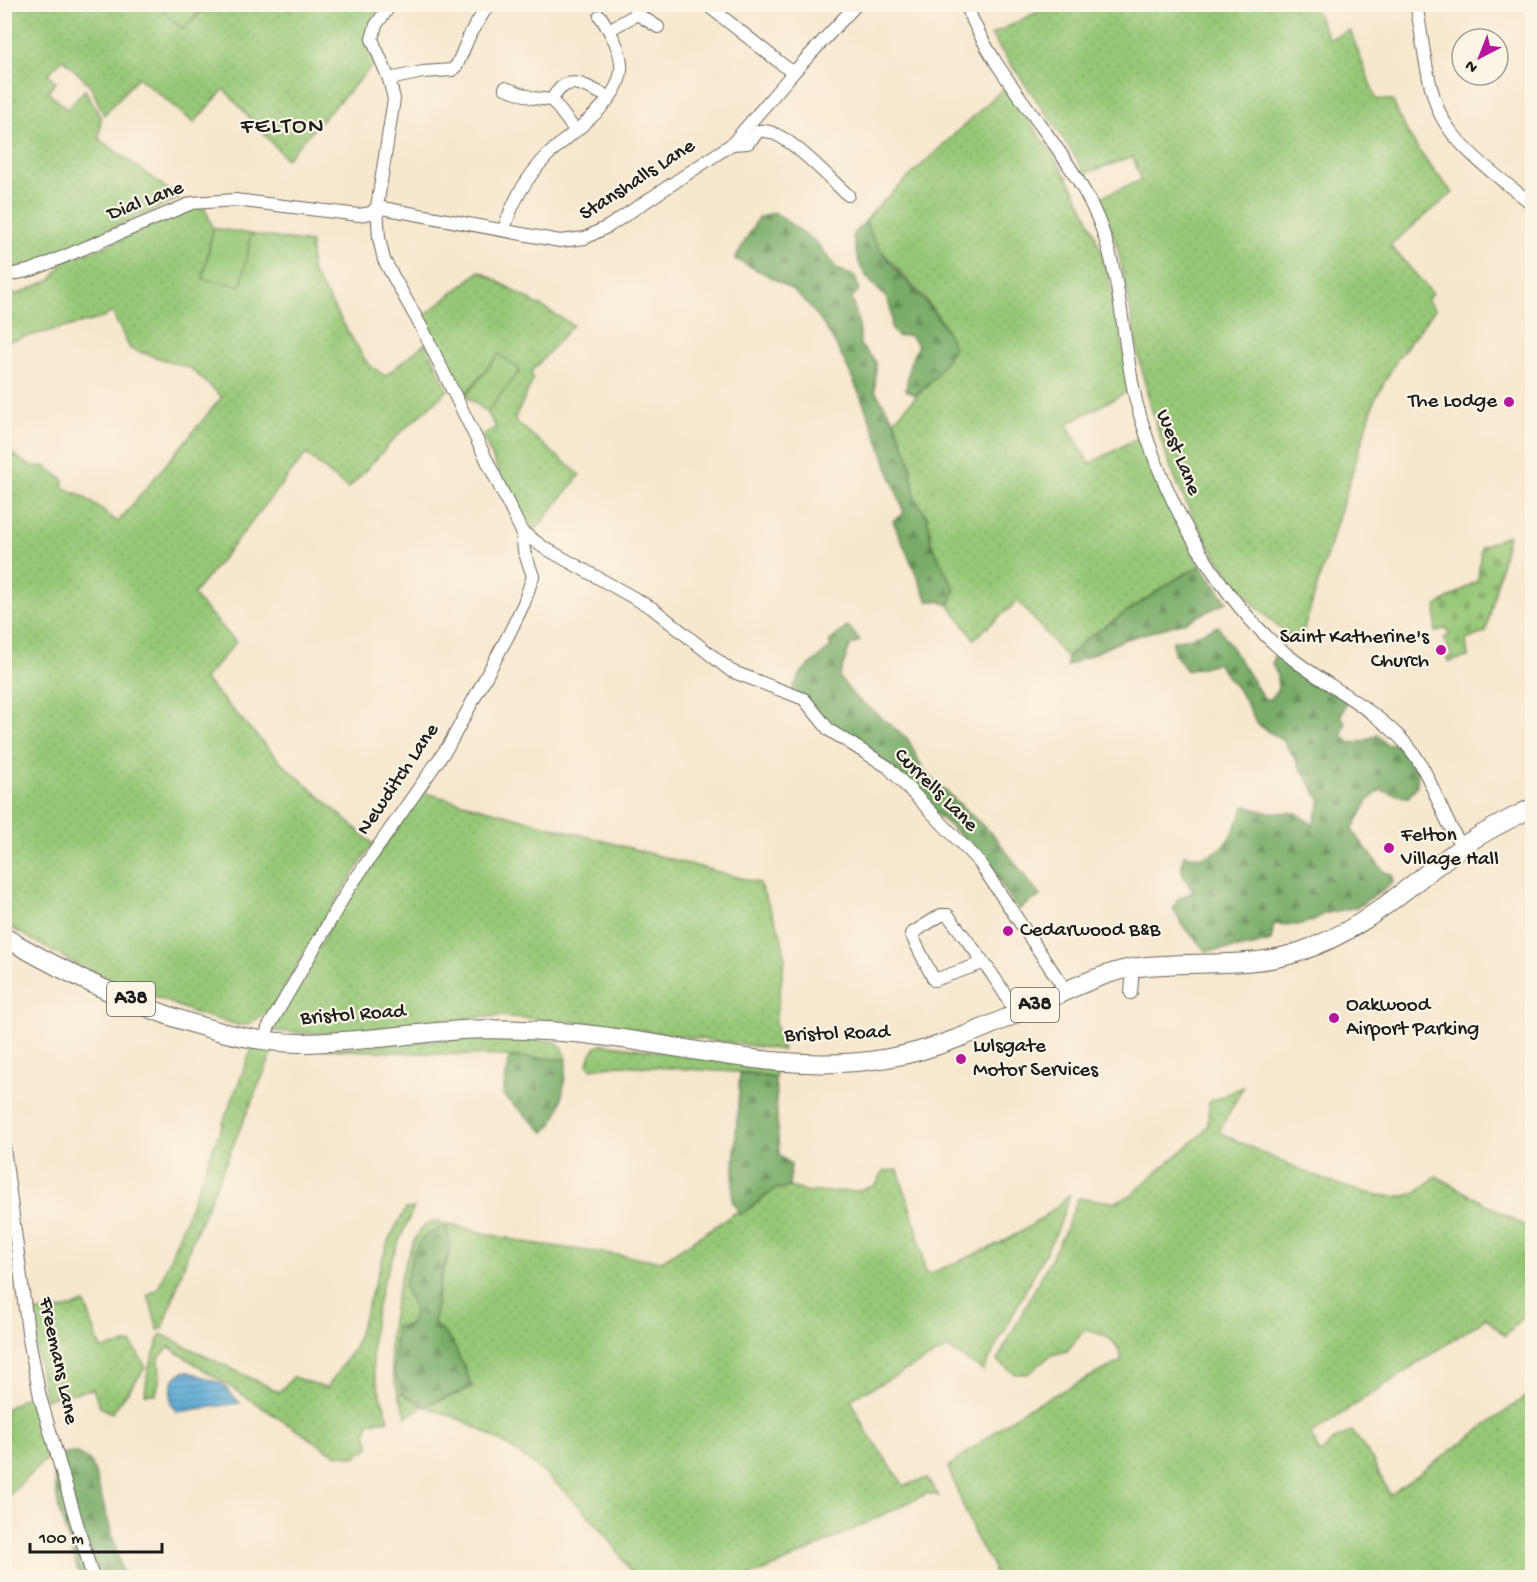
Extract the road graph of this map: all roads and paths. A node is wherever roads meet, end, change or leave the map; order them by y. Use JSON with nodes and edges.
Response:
{"nodes":[{"id":1,"x":391,"y":4,"type":"edge"},
{"id":2,"x":489,"y":4,"type":"edge"},
{"id":3,"x":706,"y":4,"type":"edge"},
{"id":4,"x":966,"y":4,"type":"edge"},
{"id":5,"x":1414,"y":5,"type":"edge"},
{"id":6,"x":851,"y":6,"type":"edge"},
{"id":7,"x":635,"y":9,"type":"edge"},
{"id":8,"x":600,"y":16,"type":"dead end"},
{"id":9,"x":658,"y":27,"type":"dead end"},
{"id":10,"x":609,"y":30,"type":"junction"},
{"id":11,"x":793,"y":72,"type":"junction"},
{"id":12,"x":389,"y":79,"type":"junction"},
{"id":13,"x":505,"y":88,"type":"dead end"},
{"id":14,"x":608,"y":97,"type":"junction"},
{"id":15,"x":552,"y":100,"type":"junction"},
{"id":16,"x":575,"y":130,"type":"junction"},
{"id":17,"x":732,"y":144,"type":"junction"},
{"id":18,"x":848,"y":195,"type":"dead end"},
{"id":19,"x":1531,"y":203,"type":"edge"},
{"id":20,"x":378,"y":207,"type":"junction"},
{"id":21,"x":504,"y":229,"type":"junction"},
{"id":22,"x":4,"y":276,"type":"edge"},
{"id":23,"x":522,"y":532,"type":"junction"},
{"id":24,"x":1533,"y":808,"type":"edge"},
{"id":25,"x":1462,"y":846,"type":"junction"},
{"id":26,"x":4,"y":937,"type":"edge"},
{"id":27,"x":983,"y":963,"type":"junction"},
{"id":28,"x":1133,"y":968,"type":"junction"},
{"id":29,"x":1066,"y":991,"type":"junction"},
{"id":30,"x":1131,"y":993,"type":"dead end"},
{"id":31,"x":1017,"y":1014,"type":"junction"},
{"id":32,"x":265,"y":1040,"type":"junction"},
{"id":33,"x":4,"y":1147,"type":"edge"},
{"id":34,"x":93,"y":1578,"type":"edge"}],
"edges":[{"from":1,"to":12,"type":"street"},
{"from":2,"to":12,"type":"street"},
{"from":3,"to":11,"type":"street"},
{"from":4,"to":25,"type":"street","name":"West Lane"},
{"from":5,"to":19,"type":"street"},
{"from":6,"to":11,"type":"street","name":"Stanshalls Lane"},
{"from":7,"to":9,"type":"street"},
{"from":7,"to":10,"type":"street"},
{"from":8,"to":10,"type":"street"},
{"from":10,"to":14,"type":"street"},
{"from":11,"to":17,"type":"street","name":"Stanshalls Lane"},
{"from":12,"to":20,"type":"street"},
{"from":13,"to":15,"type":"street"},
{"from":14,"to":15,"type":"street"},
{"from":14,"to":16,"type":"street"},
{"from":15,"to":16,"type":"street"},
{"from":16,"to":21,"type":"street"},
{"from":17,"to":18,"type":"street"},
{"from":17,"to":21,"type":"street","name":"Stanshalls Lane"},
{"from":20,"to":21,"type":"street","name":"Stanshalls Lane"},
{"from":20,"to":22,"type":"street","name":"Dial Lane"},
{"from":20,"to":23,"type":"street"},
{"from":23,"to":29,"type":"street","name":"Currells Lane"},
{"from":23,"to":32,"type":"street","name":"Newditch Lane"},
{"from":24,"to":25,"type":"highway","name":"Bristol Road","number":"A38"},
{"from":25,"to":28,"type":"highway","name":"Bristol Road","number":"A38"},
{"from":26,"to":32,"type":"highway","number":"A38"},
{"from":27,"to":27,"type":"street"},
{"from":27,"to":31,"type":"street"},
{"from":28,"to":29,"type":"highway","name":"Bristol Road","number":"A38"},
{"from":28,"to":30,"type":"street"},
{"from":29,"to":31,"type":"highway","name":"Bristol Road","number":"A38"},
{"from":31,"to":32,"type":"highway","name":"Bristol Road","number":"A38"},
{"from":33,"to":34,"type":"street","name":"Freemans Lane"}]}
